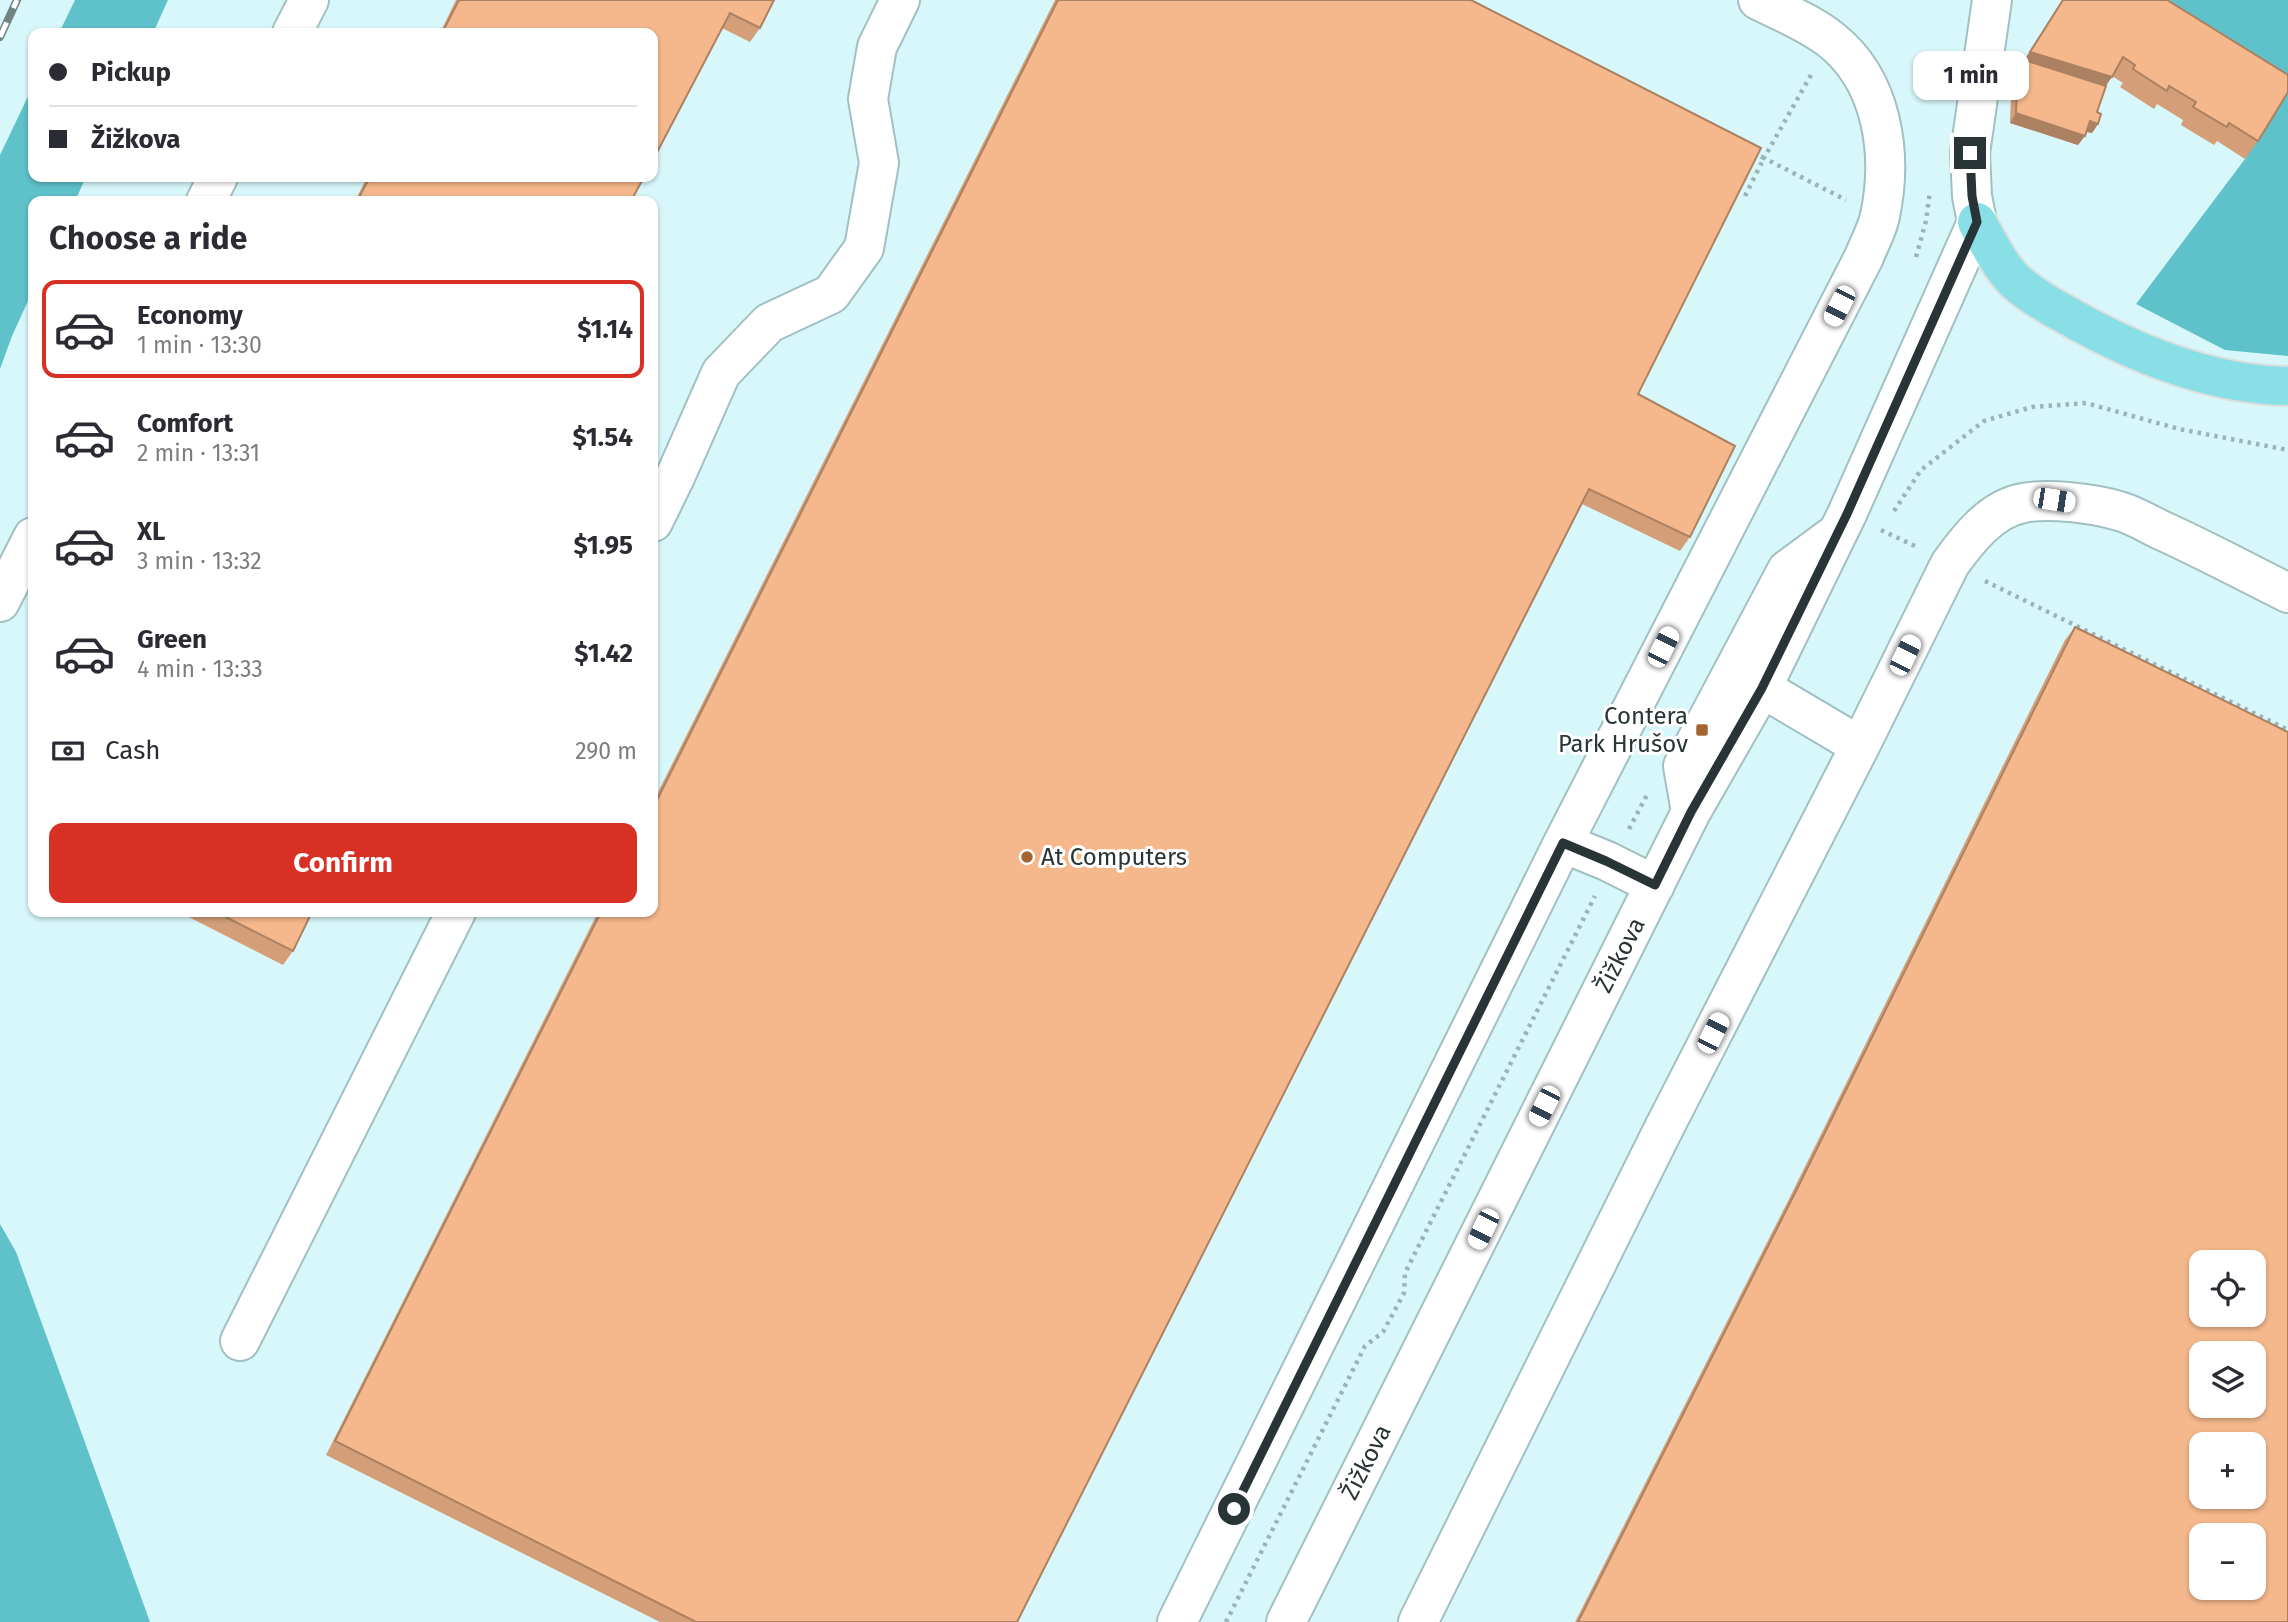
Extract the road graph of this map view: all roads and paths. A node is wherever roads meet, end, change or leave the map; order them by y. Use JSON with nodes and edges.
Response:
{"nodes":[{"id":1,"x":309,"y":0,"type":"edge"},
{"id":2,"x":901,"y":0,"type":"edge"},
{"id":3,"x":1758,"y":0,"type":"edge"},
{"id":4,"x":1992,"y":0,"type":"edge"},
{"id":5,"x":295,"y":28,"type":"edge"},
{"id":6,"x":1830,"y":39,"type":"junction"},
{"id":7,"x":1743,"y":147,"type":"edge"},
{"id":8,"x":1764,"y":158,"type":"junction"},
{"id":9,"x":1745,"y":196,"type":"edge"},
{"id":10,"x":1880,"y":218,"type":"junction"},
{"id":11,"x":1977,"y":222,"type":"junction"},
{"id":12,"x":1922,"y":238,"type":"dead end"},
{"id":13,"x":2286,"y":385,"type":"edge"},
{"id":14,"x":2288,"y":450,"type":"edge"},
{"id":15,"x":658,"y":512,"type":"edge"},
{"id":16,"x":1838,"y":533,"type":"junction"},
{"id":17,"x":28,"y":547,"type":"edge"},
{"id":18,"x":1950,"y":564,"type":"junction"},
{"id":19,"x":2288,"y":593,"type":"edge"},
{"id":20,"x":0,"y":602,"type":"edge"},
{"id":21,"x":1762,"y":688,"type":"junction"},
{"id":22,"x":2288,"y":730,"type":"edge"},
{"id":23,"x":1860,"y":746,"type":"junction"},
{"id":24,"x":1649,"y":791,"type":"dead end"},
{"id":25,"x":1691,"y":812,"type":"junction"},
{"id":26,"x":1563,"y":843,"type":"junction"},
{"id":27,"x":1611,"y":864,"type":"junction"},
{"id":28,"x":1655,"y":885,"type":"junction"},
{"id":29,"x":453,"y":917,"type":"edge"},
{"id":30,"x":240,"y":1341,"type":"dead end"},
{"id":31,"x":1177,"y":1622,"type":"edge"},
{"id":32,"x":1226,"y":1622,"type":"edge"},
{"id":33,"x":1286,"y":1622,"type":"edge"},
{"id":34,"x":1418,"y":1622,"type":"edge"}],
"edges":[{"from":1,"to":5,"type":"street"},
{"from":2,"to":15,"type":"street"},
{"from":3,"to":6,"type":"street"},
{"from":4,"to":11,"type":"street"},
{"from":6,"to":8,"type":"path"},
{"from":6,"to":10,"type":"street"},
{"from":7,"to":8,"type":"path"},
{"from":8,"to":9,"type":"path"},
{"from":8,"to":10,"type":"path"},
{"from":10,"to":12,"type":"path"},
{"from":10,"to":26,"type":"street"},
{"from":11,"to":13,"type":"main road"},
{"from":11,"to":16,"type":"street","name":"Žižkova"},
{"from":14,"to":18,"type":"path"},
{"from":16,"to":21,"type":"street","name":"Žižkova"},
{"from":16,"to":25,"type":"street"},
{"from":17,"to":20,"type":"street"},
{"from":18,"to":19,"type":"street"},
{"from":18,"to":22,"type":"path"},
{"from":18,"to":23,"type":"street"},
{"from":21,"to":23,"type":"street"},
{"from":21,"to":25,"type":"street","name":"Žižkova"},
{"from":23,"to":34,"type":"street"},
{"from":24,"to":27,"type":"path"},
{"from":25,"to":28,"type":"street","name":"Žižkova"},
{"from":26,"to":27,"type":"street"},
{"from":26,"to":31,"type":"street"},
{"from":27,"to":28,"type":"street"},
{"from":27,"to":32,"type":"path"},
{"from":28,"to":33,"type":"street","name":"Žižkova"},
{"from":29,"to":30,"type":"street"}]}
